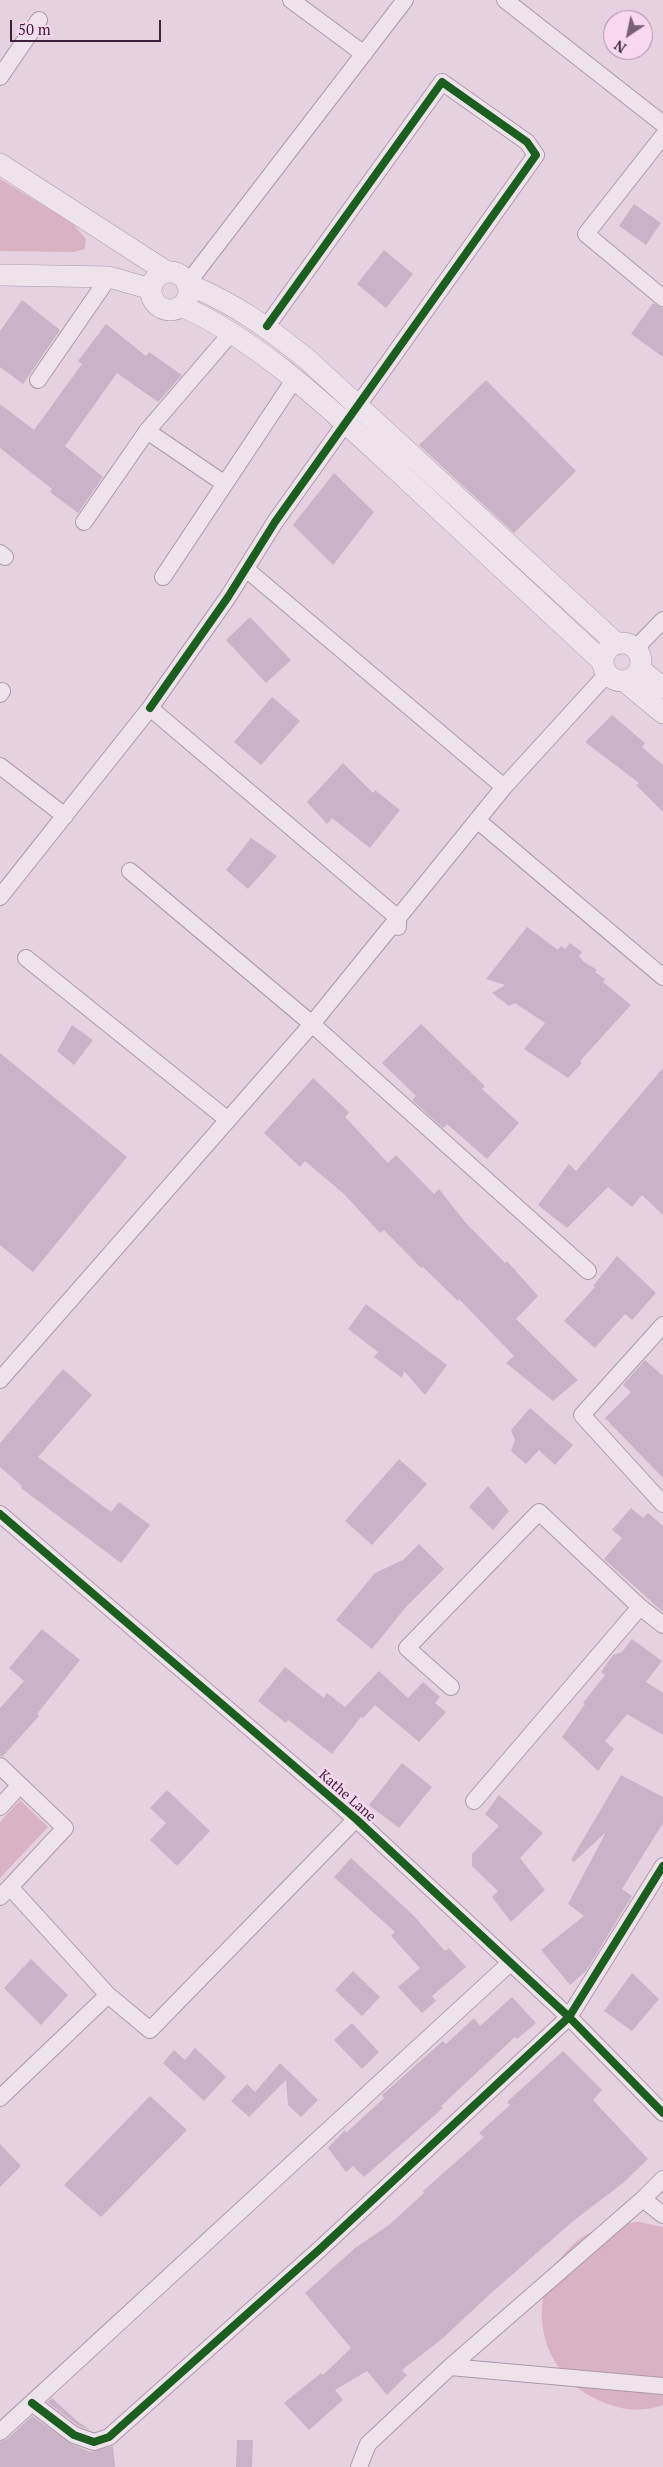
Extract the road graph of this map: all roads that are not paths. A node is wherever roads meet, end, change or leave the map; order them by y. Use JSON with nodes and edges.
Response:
{"nodes":[{"id":1,"x":291,"y":0,"type":"edge"},
{"id":2,"x":504,"y":0,"type":"edge"},
{"id":3,"x":399,"y":2,"type":"edge"},
{"id":4,"x":40,"y":20,"type":"dead end"},
{"id":5,"x":364,"y":54,"type":"junction"},
{"id":6,"x":0,"y":77,"type":"edge"},
{"id":7,"x":663,"y":124,"type":"edge"},
{"id":8,"x":663,"y":136,"type":"edge"},
{"id":9,"x":0,"y":164,"type":"edge"},
{"id":10,"x":167,"y":272,"type":"junction"},
{"id":11,"x":0,"y":275,"type":"edge"},
{"id":12,"x":109,"y":277,"type":"junction"},
{"id":13,"x":188,"y":284,"type":"junction"},
{"id":14,"x":151,"y":289,"type":"junction"},
{"id":15,"x":663,"y":298,"type":"edge"},
{"id":16,"x":181,"y":306,"type":"junction"},
{"id":17,"x":266,"y":326,"type":"junction"},
{"id":18,"x":232,"y":332,"type":"junction"},
{"id":19,"x":38,"y":380,"type":"dead end"},
{"id":20,"x":294,"y":380,"type":"junction"},
{"id":21,"x":360,"y":406,"type":"junction"},
{"id":22,"x":346,"y":425,"type":"junction"},
{"id":23,"x":147,"y":431,"type":"junction"},
{"id":24,"x":225,"y":484,"type":"junction"},
{"id":25,"x":84,"y":522,"type":"dead end"},
{"id":26,"x":246,"y":569,"type":"junction"},
{"id":27,"x":164,"y":577,"type":"dead end"},
{"id":28,"x":663,"y":620,"type":"edge"},
{"id":29,"x":621,"y":663,"type":"junction"},
{"id":30,"x":663,"y":688,"type":"edge"},
{"id":31,"x":150,"y":708,"type":"junction"},
{"id":32,"x":663,"y":713,"type":"edge"},
{"id":33,"x":0,"y":766,"type":"edge"},
{"id":34,"x":504,"y":787,"type":"junction"},
{"id":35,"x":65,"y":816,"type":"junction"},
{"id":36,"x":478,"y":820,"type":"junction"},
{"id":37,"x":130,"y":871,"type":"dead end"},
{"id":38,"x":0,"y":897,"type":"edge"},
{"id":39,"x":398,"y":923,"type":"junction"},
{"id":40,"x":26,"y":958,"type":"dead end"},
{"id":41,"x":663,"y":977,"type":"edge"},
{"id":42,"x":312,"y":1024,"type":"junction"},
{"id":43,"x":228,"y":1120,"type":"junction"},
{"id":44,"x":588,"y":1271,"type":"dead end"},
{"id":45,"x":663,"y":1325,"type":"edge"},
{"id":46,"x":0,"y":1380,"type":"edge"},
{"id":47,"x":663,"y":1504,"type":"edge"},
{"id":48,"x":0,"y":1514,"type":"edge"},
{"id":49,"x":640,"y":1607,"type":"junction"},
{"id":50,"x":663,"y":1625,"type":"edge"},
{"id":51,"x":451,"y":1686,"type":"dead end"},
{"id":52,"x":0,"y":1766,"type":"edge"},
{"id":53,"x":20,"y":1785,"type":"junction"},
{"id":54,"x":474,"y":1801,"type":"dead end"},
{"id":55,"x":0,"y":1807,"type":"edge"},
{"id":56,"x":356,"y":1820,"type":"junction"},
{"id":57,"x":663,"y":1866,"type":"edge"},
{"id":58,"x":5,"y":1892,"type":"edge"},
{"id":59,"x":510,"y":1963,"type":"junction"},
{"id":60,"x":108,"y":1995,"type":"junction"},
{"id":61,"x":569,"y":2017,"type":"junction"},
{"id":62,"x":0,"y":2098,"type":"edge"},
{"id":63,"x":663,"y":2113,"type":"edge"},
{"id":64,"x":663,"y":2179,"type":"edge"},
{"id":65,"x":644,"y":2199,"type":"junction"},
{"id":66,"x":663,"y":2215,"type":"edge"},
{"id":67,"x":450,"y":2367,"type":"junction"},
{"id":68,"x":663,"y":2386,"type":"edge"},
{"id":69,"x":32,"y":2403,"type":"junction"},
{"id":70,"x":0,"y":2432,"type":"edge"},
{"id":71,"x":359,"y":2467,"type":"edge"}],
"edges":[{"from":1,"to":5,"type":"street"},
{"from":2,"to":7,"type":"street"},
{"from":3,"to":5,"type":"street"},
{"from":4,"to":6,"type":"street"},
{"from":5,"to":13,"type":"street"},
{"from":8,"to":15,"type":"street"},
{"from":9,"to":10,"type":"street"},
{"from":10,"to":13,"type":"street"},
{"from":10,"to":14,"type":"street"},
{"from":11,"to":12,"type":"street"},
{"from":12,"to":14,"type":"street"},
{"from":12,"to":19,"type":"street"},
{"from":13,"to":16,"type":"street"},
{"from":13,"to":17,"type":"street"},
{"from":14,"to":16,"type":"street"},
{"from":16,"to":18,"type":"street"},
{"from":17,"to":21,"type":"street"},
{"from":17,"to":21,"type":"street"},
{"from":18,"to":20,"type":"street"},
{"from":18,"to":23,"type":"street"},
{"from":20,"to":22,"type":"street"},
{"from":20,"to":24,"type":"street"},
{"from":21,"to":22,"type":"street"},
{"from":21,"to":29,"type":"street"},
{"from":22,"to":26,"type":"street"},
{"from":22,"to":29,"type":"street"},
{"from":23,"to":24,"type":"street"},
{"from":23,"to":25,"type":"street"},
{"from":24,"to":27,"type":"street"},
{"from":26,"to":31,"type":"street"},
{"from":26,"to":34,"type":"street"},
{"from":28,"to":29,"type":"street"},
{"from":29,"to":30,"type":"street"},
{"from":29,"to":32,"type":"street"},
{"from":29,"to":34,"type":"street"},
{"from":31,"to":35,"type":"street"},
{"from":31,"to":39,"type":"street"},
{"from":33,"to":35,"type":"street"},
{"from":34,"to":36,"type":"street"},
{"from":35,"to":38,"type":"street"},
{"from":36,"to":39,"type":"street"},
{"from":36,"to":41,"type":"street"},
{"from":37,"to":42,"type":"street"},
{"from":39,"to":42,"type":"street"},
{"from":40,"to":43,"type":"street"},
{"from":42,"to":43,"type":"street"},
{"from":42,"to":44,"type":"street"},
{"from":43,"to":46,"type":"street"},
{"from":45,"to":47,"type":"street"},
{"from":48,"to":56,"type":"street","name":"Kathe Lane"},
{"from":49,"to":50,"type":"street"},
{"from":49,"to":51,"type":"street"},
{"from":49,"to":54,"type":"street"},
{"from":52,"to":53,"type":"street"},
{"from":53,"to":55,"type":"street"},
{"from":53,"to":58,"type":"street"},
{"from":56,"to":59,"type":"street","name":"Kathe Lane"},
{"from":56,"to":60,"type":"street"},
{"from":57,"to":61,"type":"street"},
{"from":58,"to":60,"type":"street"},
{"from":59,"to":61,"type":"street","name":"Kathe Lane"},
{"from":59,"to":69,"type":"street"},
{"from":60,"to":62,"type":"street"},
{"from":61,"to":63,"type":"street","name":"Kathe Lane"},
{"from":61,"to":69,"type":"street"},
{"from":64,"to":65,"type":"street"},
{"from":65,"to":66,"type":"street"},
{"from":65,"to":67,"type":"street"},
{"from":67,"to":68,"type":"street"},
{"from":67,"to":71,"type":"street"},
{"from":69,"to":70,"type":"street"}]}
